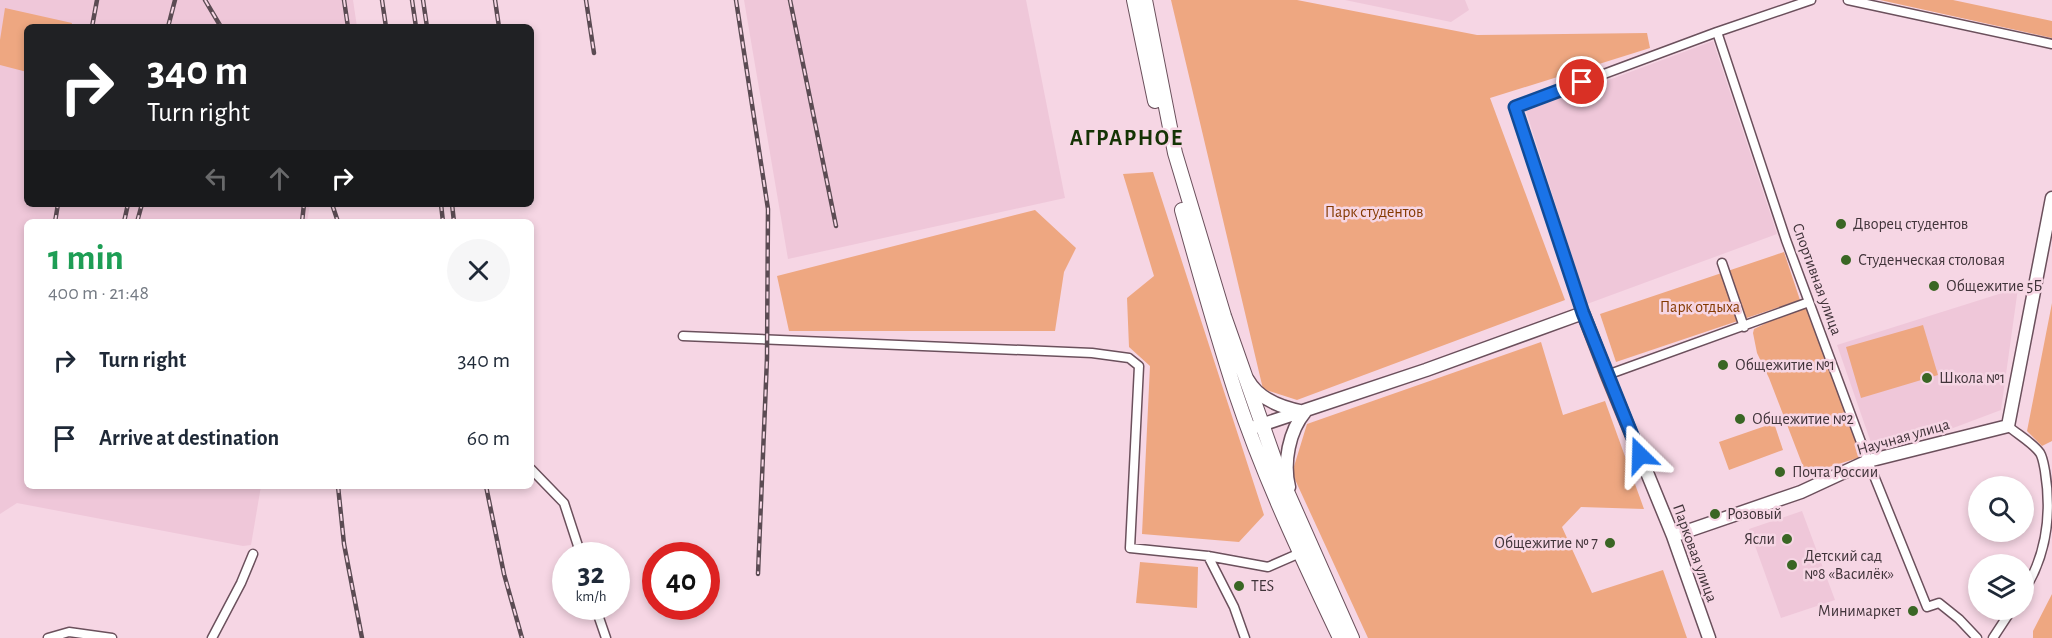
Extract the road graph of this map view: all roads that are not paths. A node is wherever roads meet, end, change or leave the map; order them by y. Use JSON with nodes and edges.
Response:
{"nodes":[{"id":1,"x":1134,"y":0,"type":"edge"},
{"id":2,"x":1145,"y":0,"type":"edge"},
{"id":3,"x":1811,"y":0,"type":"edge"},
{"id":4,"x":1848,"y":0,"type":"edge"},
{"id":5,"x":1717,"y":32,"type":"junction"},
{"id":6,"x":2052,"y":44,"type":"edge"},
{"id":7,"x":2052,"y":198,"type":"edge"},
{"id":8,"x":1722,"y":263,"type":"dead end"},
{"id":9,"x":1809,"y":302,"type":"junction"},
{"id":10,"x":1583,"y":313,"type":"junction"},
{"id":11,"x":1744,"y":327,"type":"junction"},
{"id":12,"x":683,"y":336,"type":"dead end"},
{"id":13,"x":1239,"y":364,"type":"junction"},
{"id":14,"x":1606,"y":375,"type":"junction"},
{"id":15,"x":1305,"y":412,"type":"junction"},
{"id":16,"x":2008,"y":426,"type":"junction"},
{"id":17,"x":1255,"y":428,"type":"junction"},
{"id":18,"x":1868,"y":461,"type":"junction"},
{"id":19,"x":534,"y":472,"type":"edge"},
{"id":20,"x":1294,"y":509,"type":"junction"},
{"id":21,"x":1673,"y":536,"type":"junction"},
{"id":22,"x":577,"y":542,"type":"edge"},
{"id":23,"x":1300,"y":553,"type":"junction"},
{"id":24,"x":252,"y":554,"type":"dead end"},
{"id":25,"x":1208,"y":556,"type":"junction"},
{"id":26,"x":2034,"y":574,"type":"edge"},
{"id":27,"x":600,"y":620,"type":"edge"},
{"id":28,"x":2005,"y":620,"type":"edge"},
{"id":29,"x":48,"y":638,"type":"edge"},
{"id":30,"x":112,"y":638,"type":"edge"},
{"id":31,"x":212,"y":638,"type":"edge"},
{"id":32,"x":606,"y":638,"type":"edge"},
{"id":33,"x":1245,"y":638,"type":"edge"},
{"id":34,"x":1340,"y":638,"type":"edge"},
{"id":35,"x":1352,"y":638,"type":"edge"},
{"id":36,"x":1709,"y":638,"type":"edge"},
{"id":37,"x":1977,"y":638,"type":"edge"},
{"id":38,"x":1993,"y":638,"type":"edge"}],
"edges":[{"from":1,"to":17,"type":"main road"},
{"from":2,"to":13,"type":"main road"},
{"from":3,"to":5,"type":"street"},
{"from":4,"to":6,"type":"street"},
{"from":5,"to":9,"type":"street","name":"Спортивная улица"},
{"from":5,"to":10,"type":"street","name":"Парковая улица"},
{"from":7,"to":16,"type":"street"},
{"from":8,"to":11,"type":"street"},
{"from":9,"to":11,"type":"street"},
{"from":9,"to":18,"type":"street","name":"Спортивная улица"},
{"from":10,"to":14,"type":"street","name":"Парковая улица"},
{"from":10,"to":15,"type":"street"},
{"from":11,"to":14,"type":"street"},
{"from":12,"to":25,"type":"street"},
{"from":13,"to":15,"type":"street"},
{"from":13,"to":17,"type":"main road"},
{"from":14,"to":21,"type":"street","name":"Парковая улица"},
{"from":15,"to":17,"type":"street"},
{"from":15,"to":20,"type":"street"},
{"from":16,"to":18,"type":"street","name":"Научная улица"},
{"from":16,"to":26,"type":"street"},
{"from":17,"to":20,"type":"main road"},
{"from":17,"to":23,"type":"main road"},
{"from":18,"to":21,"type":"street","name":"Научная улица"},
{"from":18,"to":37,"type":"street","name":"Спортивная улица"},
{"from":19,"to":22,"type":"street"},
{"from":20,"to":35,"type":"main road"},
{"from":21,"to":36,"type":"street","name":"Парковая улица"},
{"from":23,"to":25,"type":"street"},
{"from":23,"to":34,"type":"main road"},
{"from":24,"to":31,"type":"street"},
{"from":25,"to":33,"type":"street"},
{"from":27,"to":32,"type":"street"},
{"from":28,"to":38,"type":"street"},
{"from":29,"to":30,"type":"street"}]}
